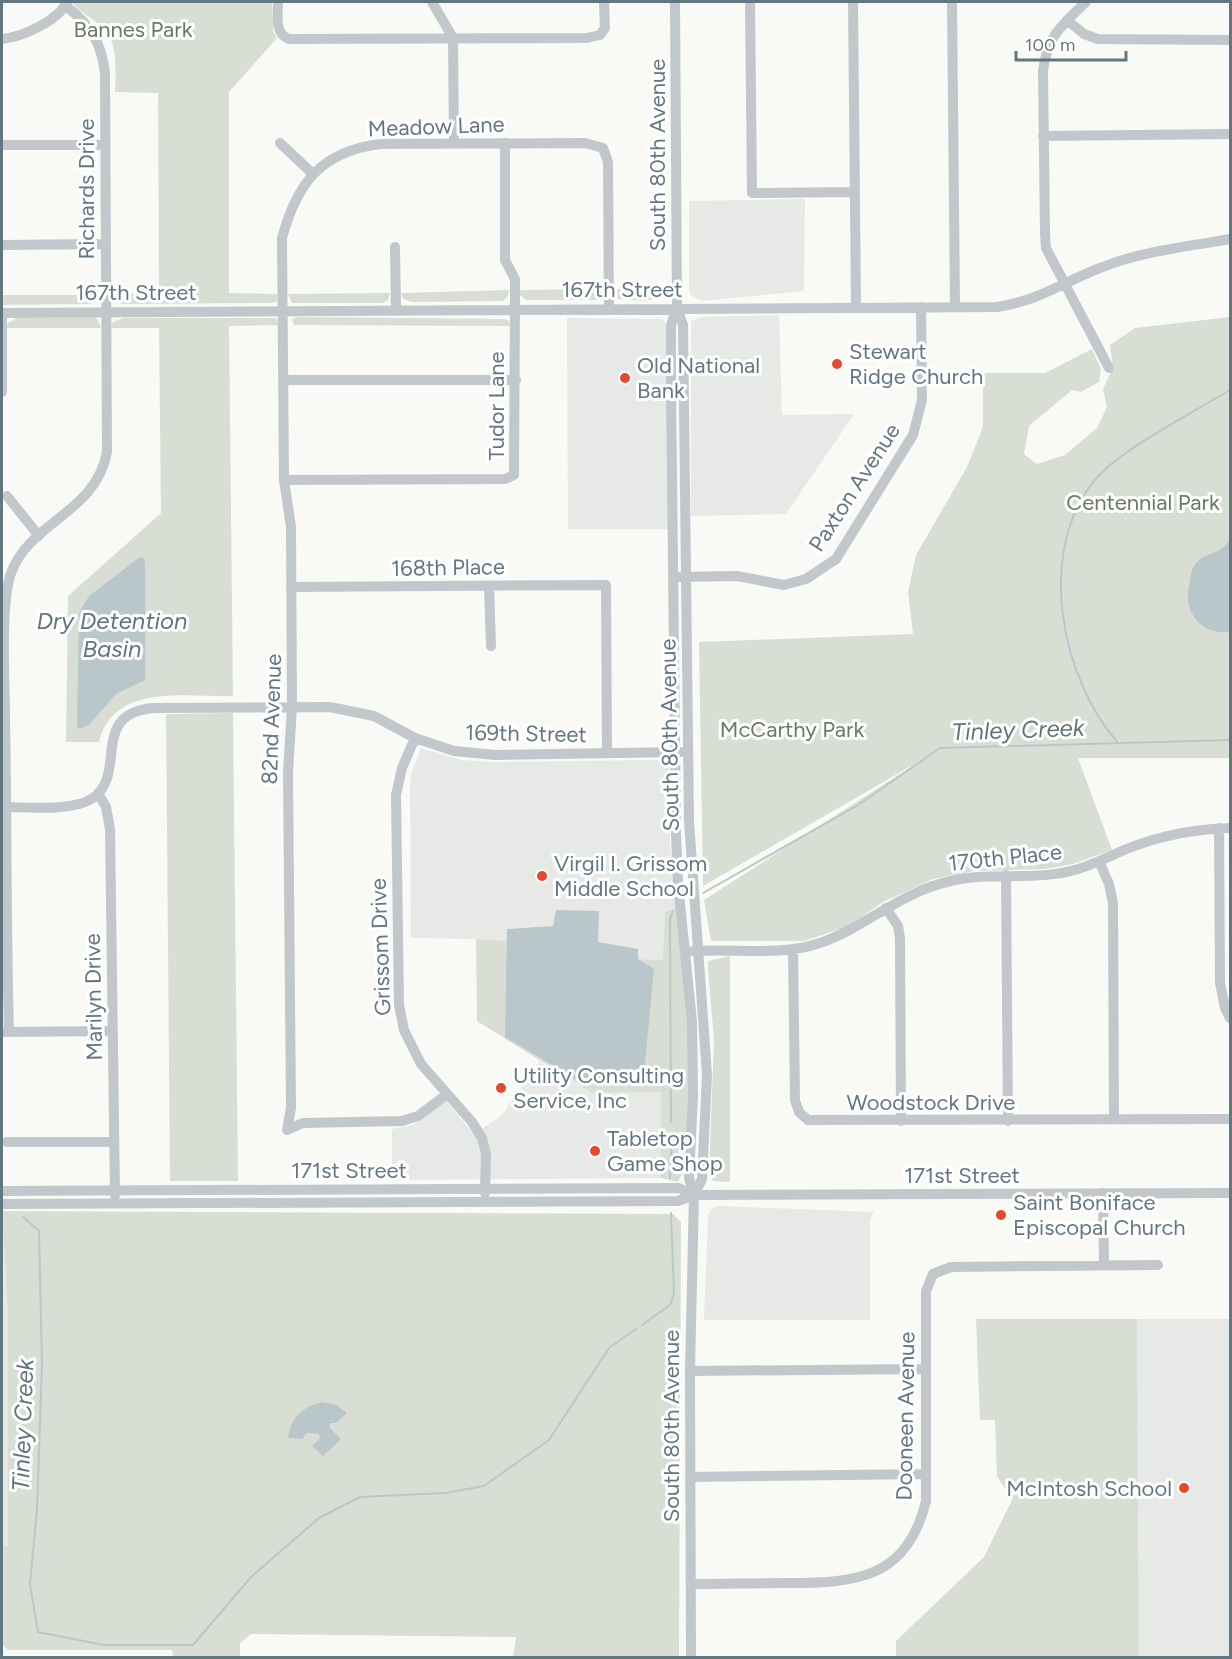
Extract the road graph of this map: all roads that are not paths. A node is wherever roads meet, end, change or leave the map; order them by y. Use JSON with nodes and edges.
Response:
{"nodes":[{"id":1,"x":278,"y":2,"type":"edge"},
{"id":2,"x":432,"y":2,"type":"edge"},
{"id":3,"x":604,"y":2,"type":"edge"},
{"id":4,"x":675,"y":2,"type":"edge"},
{"id":5,"x":750,"y":2,"type":"edge"},
{"id":6,"x":853,"y":2,"type":"edge"},
{"id":7,"x":952,"y":2,"type":"edge"},
{"id":8,"x":1086,"y":2,"type":"edge"},
{"id":9,"x":66,"y":4,"type":"edge"},
{"id":10,"x":1067,"y":20,"type":"junction"},
{"id":11,"x":453,"y":38,"type":"junction"},
{"id":12,"x":2,"y":39,"type":"edge"},
{"id":13,"x":1230,"y":40,"type":"edge"},
{"id":14,"x":1230,"y":134,"type":"edge"},
{"id":15,"x":1043,"y":136,"type":"junction"},
{"id":16,"x":280,"y":143,"type":"dead end"},
{"id":17,"x":454,"y":143,"type":"junction"},
{"id":18,"x":505,"y":143,"type":"junction"},
{"id":19,"x":2,"y":145,"type":"edge"},
{"id":20,"x":105,"y":145,"type":"junction"},
{"id":21,"x":312,"y":173,"type":"junction"},
{"id":22,"x":855,"y":192,"type":"junction"},
{"id":23,"x":1230,"y":239,"type":"edge"},
{"id":24,"x":105,"y":244,"type":"junction"},
{"id":25,"x":2,"y":245,"type":"edge"},
{"id":26,"x":395,"y":247,"type":"dead end"},
{"id":27,"x":1065,"y":286,"type":"junction"},
{"id":28,"x":921,"y":307,"type":"junction"},
{"id":29,"x":955,"y":307,"type":"junction"},
{"id":30,"x":676,"y":308,"type":"junction"},
{"id":31,"x":856,"y":308,"type":"junction"},
{"id":32,"x":515,"y":309,"type":"junction"},
{"id":33,"x":609,"y":309,"type":"junction"},
{"id":34,"x":283,"y":310,"type":"junction"},
{"id":35,"x":396,"y":310,"type":"junction"},
{"id":36,"x":106,"y":311,"type":"junction"},
{"id":37,"x":2,"y":313,"type":"edge"},
{"id":38,"x":1108,"y":368,"type":"dead end"},
{"id":39,"x":284,"y":380,"type":"junction"},
{"id":40,"x":516,"y":380,"type":"junction"},
{"id":41,"x":2,"y":392,"type":"edge"},
{"id":42,"x":284,"y":480,"type":"junction"},
{"id":43,"x":7,"y":495,"type":"dead end"},
{"id":44,"x":39,"y":536,"type":"junction"},
{"id":45,"x":687,"y":576,"type":"junction"},
{"id":46,"x":673,"y":577,"type":"junction"},
{"id":47,"x":489,"y":586,"type":"junction"},
{"id":48,"x":291,"y":587,"type":"junction"},
{"id":49,"x":491,"y":646,"type":"dead end"},
{"id":50,"x":3,"y":703,"type":"edge"},
{"id":51,"x":292,"y":707,"type":"junction"},
{"id":52,"x":416,"y":738,"type":"junction"},
{"id":53,"x":675,"y":752,"type":"junction"},
{"id":54,"x":688,"y":752,"type":"junction"},
{"id":55,"x":607,"y":753,"type":"junction"},
{"id":56,"x":98,"y":793,"type":"junction"},
{"id":57,"x":4,"y":807,"type":"edge"},
{"id":58,"x":1219,"y":828,"type":"junction"},
{"id":59,"x":1230,"y":828,"type":"edge"},
{"id":60,"x":1100,"y":861,"type":"junction"},
{"id":61,"x":1006,"y":875,"type":"junction"},
{"id":62,"x":886,"y":908,"type":"junction"},
{"id":63,"x":793,"y":949,"type":"junction"},
{"id":64,"x":699,"y":950,"type":"junction"},
{"id":65,"x":685,"y":951,"type":"junction"},
{"id":66,"x":1230,"y":1018,"type":"edge"},
{"id":67,"x":113,"y":1031,"type":"junction"},
{"id":68,"x":5,"y":1032,"type":"edge"},
{"id":69,"x":446,"y":1095,"type":"junction"},
{"id":70,"x":1114,"y":1119,"type":"junction"},
{"id":71,"x":1230,"y":1119,"type":"edge"},
{"id":72,"x":901,"y":1121,"type":"junction"},
{"id":73,"x":1008,"y":1121,"type":"junction"},
{"id":74,"x":7,"y":1142,"type":"dead end"},
{"id":75,"x":114,"y":1142,"type":"junction"},
{"id":76,"x":485,"y":1188,"type":"junction"},
{"id":77,"x":2,"y":1191,"type":"edge"},
{"id":78,"x":115,"y":1191,"type":"junction"},
{"id":79,"x":1103,"y":1193,"type":"junction"},
{"id":80,"x":1230,"y":1193,"type":"edge"},
{"id":81,"x":694,"y":1196,"type":"junction"},
{"id":82,"x":484,"y":1202,"type":"junction"},
{"id":83,"x":2,"y":1204,"type":"edge"},
{"id":84,"x":114,"y":1204,"type":"junction"},
{"id":85,"x":1104,"y":1264,"type":"junction"},
{"id":86,"x":1158,"y":1265,"type":"dead end"},
{"id":87,"x":926,"y":1369,"type":"junction"},
{"id":88,"x":690,"y":1371,"type":"junction"},
{"id":89,"x":926,"y":1474,"type":"junction"},
{"id":90,"x":690,"y":1477,"type":"junction"},
{"id":91,"x":691,"y":1584,"type":"junction"},
{"id":92,"x":691,"y":1658,"type":"edge"}],
"edges":[{"from":1,"to":11,"type":"street"},
{"from":2,"to":11,"type":"street"},
{"from":3,"to":11,"type":"street"},
{"from":4,"to":30,"type":"street","name":"South 80th Avenue"},
{"from":5,"to":22,"type":"street"},
{"from":6,"to":22,"type":"street"},
{"from":7,"to":29,"type":"street"},
{"from":8,"to":10,"type":"street"},
{"from":9,"to":12,"type":"street"},
{"from":9,"to":20,"type":"street","name":"Richards Drive"},
{"from":10,"to":13,"type":"street"},
{"from":10,"to":15,"type":"street"},
{"from":11,"to":17,"type":"street"},
{"from":14,"to":15,"type":"street"},
{"from":15,"to":27,"type":"street"},
{"from":16,"to":21,"type":"street"},
{"from":17,"to":18,"type":"street","name":"Meadow Lane"},
{"from":17,"to":21,"type":"street","name":"Meadow Lane"},
{"from":18,"to":32,"type":"street","name":"Tudor Lane"},
{"from":18,"to":33,"type":"street","name":"Meadow Lane"},
{"from":19,"to":20,"type":"street"},
{"from":20,"to":24,"type":"street","name":"Richards Drive"},
{"from":21,"to":34,"type":"street","name":"Meadow Lane"},
{"from":22,"to":31,"type":"street"},
{"from":23,"to":27,"type":"street","name":"167th Street"},
{"from":24,"to":25,"type":"street"},
{"from":24,"to":36,"type":"street","name":"Richards Drive"},
{"from":26,"to":35,"type":"street"},
{"from":27,"to":29,"type":"street","name":"167th Street"},
{"from":27,"to":38,"type":"street"},
{"from":28,"to":29,"type":"street","name":"167th Street"},
{"from":28,"to":31,"type":"street","name":"167th Street"},
{"from":28,"to":45,"type":"street","name":"Paxton Avenue"},
{"from":30,"to":31,"type":"street","name":"167th Street"},
{"from":30,"to":33,"type":"street","name":"167th Street"},
{"from":30,"to":45,"type":"street","name":"South 80th Avenue"},
{"from":30,"to":46,"type":"street","name":"South 80th Avenue"},
{"from":32,"to":33,"type":"street","name":"167th Street"},
{"from":32,"to":35,"type":"street","name":"167th Street"},
{"from":32,"to":40,"type":"street","name":"Tudor Lane"},
{"from":34,"to":35,"type":"street","name":"167th Street"},
{"from":34,"to":36,"type":"street","name":"167th Street"},
{"from":34,"to":39,"type":"street","name":"82nd Avenue"},
{"from":36,"to":37,"type":"street","name":"167th Street"},
{"from":36,"to":44,"type":"street","name":"Richards Drive"},
{"from":37,"to":41,"type":"street"},
{"from":39,"to":40,"type":"street"},
{"from":39,"to":42,"type":"street","name":"82nd Avenue"},
{"from":40,"to":42,"type":"street","name":"Tudor Lane"},
{"from":42,"to":48,"type":"street","name":"82nd Avenue"},
{"from":43,"to":44,"type":"street"},
{"from":44,"to":50,"type":"street","name":"Richards Drive"},
{"from":45,"to":46,"type":"street","name":"Paxton Avenue"},
{"from":45,"to":54,"type":"street","name":"South 80th Avenue"},
{"from":46,"to":53,"type":"street","name":"South 80th Avenue"},
{"from":47,"to":48,"type":"street","name":"168th Place"},
{"from":47,"to":49,"type":"street"},
{"from":47,"to":55,"type":"street","name":"168th Place"},
{"from":48,"to":51,"type":"street","name":"82nd Avenue"},
{"from":50,"to":57,"type":"street","name":"Richards Drive"},
{"from":51,"to":52,"type":"street","name":"169th Street"},
{"from":51,"to":56,"type":"street","name":"169th Street"},
{"from":51,"to":69,"type":"street","name":"82nd Avenue"},
{"from":52,"to":55,"type":"street","name":"169th Street"},
{"from":52,"to":69,"type":"street","name":"Grissom Drive"},
{"from":53,"to":54,"type":"street","name":"169th Street"},
{"from":53,"to":55,"type":"street","name":"169th Street"},
{"from":53,"to":65,"type":"street","name":"South 80th Avenue"},
{"from":54,"to":64,"type":"street","name":"South 80th Avenue"},
{"from":56,"to":57,"type":"street"},
{"from":56,"to":67,"type":"street","name":"Marilyn Drive"},
{"from":57,"to":68,"type":"street","name":"Richards Drive"},
{"from":58,"to":59,"type":"street","name":"170th Place"},
{"from":58,"to":60,"type":"street","name":"170th Place"},
{"from":58,"to":66,"type":"street"},
{"from":60,"to":61,"type":"street","name":"170th Place"},
{"from":60,"to":70,"type":"street"},
{"from":61,"to":62,"type":"street","name":"170th Place"},
{"from":61,"to":73,"type":"street"},
{"from":62,"to":63,"type":"street","name":"170th Place"},
{"from":62,"to":72,"type":"street"},
{"from":63,"to":64,"type":"street","name":"170th Place"},
{"from":63,"to":72,"type":"street","name":"Woodstock Drive"},
{"from":64,"to":65,"type":"street","name":"170th Place"},
{"from":64,"to":81,"type":"street","name":"South 80th Avenue"},
{"from":65,"to":81,"type":"street","name":"South 80th Avenue"},
{"from":67,"to":68,"type":"street"},
{"from":67,"to":75,"type":"street","name":"Marilyn Drive"},
{"from":69,"to":76,"type":"street","name":"Grissom Drive"},
{"from":70,"to":71,"type":"street","name":"Woodstock Drive"},
{"from":70,"to":73,"type":"street","name":"Woodstock Drive"},
{"from":72,"to":73,"type":"street","name":"Woodstock Drive"},
{"from":74,"to":75,"type":"street"},
{"from":75,"to":78,"type":"street","name":"Marilyn Drive"},
{"from":76,"to":78,"type":"street","name":"171st Street"},
{"from":76,"to":81,"type":"street","name":"171st Street"},
{"from":76,"to":82,"type":"street","name":"Grissom Drive"},
{"from":77,"to":78,"type":"street","name":"171st Street"},
{"from":78,"to":84,"type":"street","name":"Marilyn Drive"},
{"from":79,"to":80,"type":"street","name":"171st Street"},
{"from":79,"to":81,"type":"street","name":"171st Street"},
{"from":79,"to":85,"type":"street"},
{"from":81,"to":82,"type":"street","name":"171st Street"},
{"from":81,"to":88,"type":"street","name":"South 80th Avenue"},
{"from":82,"to":84,"type":"street","name":"171st Street"},
{"from":83,"to":84,"type":"street","name":"171st Street"},
{"from":85,"to":86,"type":"street"},
{"from":85,"to":87,"type":"street","name":"Dooneen Avenue"},
{"from":87,"to":88,"type":"street"},
{"from":87,"to":89,"type":"street","name":"Dooneen Avenue"},
{"from":88,"to":90,"type":"street","name":"South 80th Avenue"},
{"from":89,"to":90,"type":"street"},
{"from":89,"to":91,"type":"street","name":"Dooneen Avenue"},
{"from":90,"to":91,"type":"street","name":"South 80th Avenue"},
{"from":91,"to":92,"type":"street","name":"South 80th Avenue"}]}
